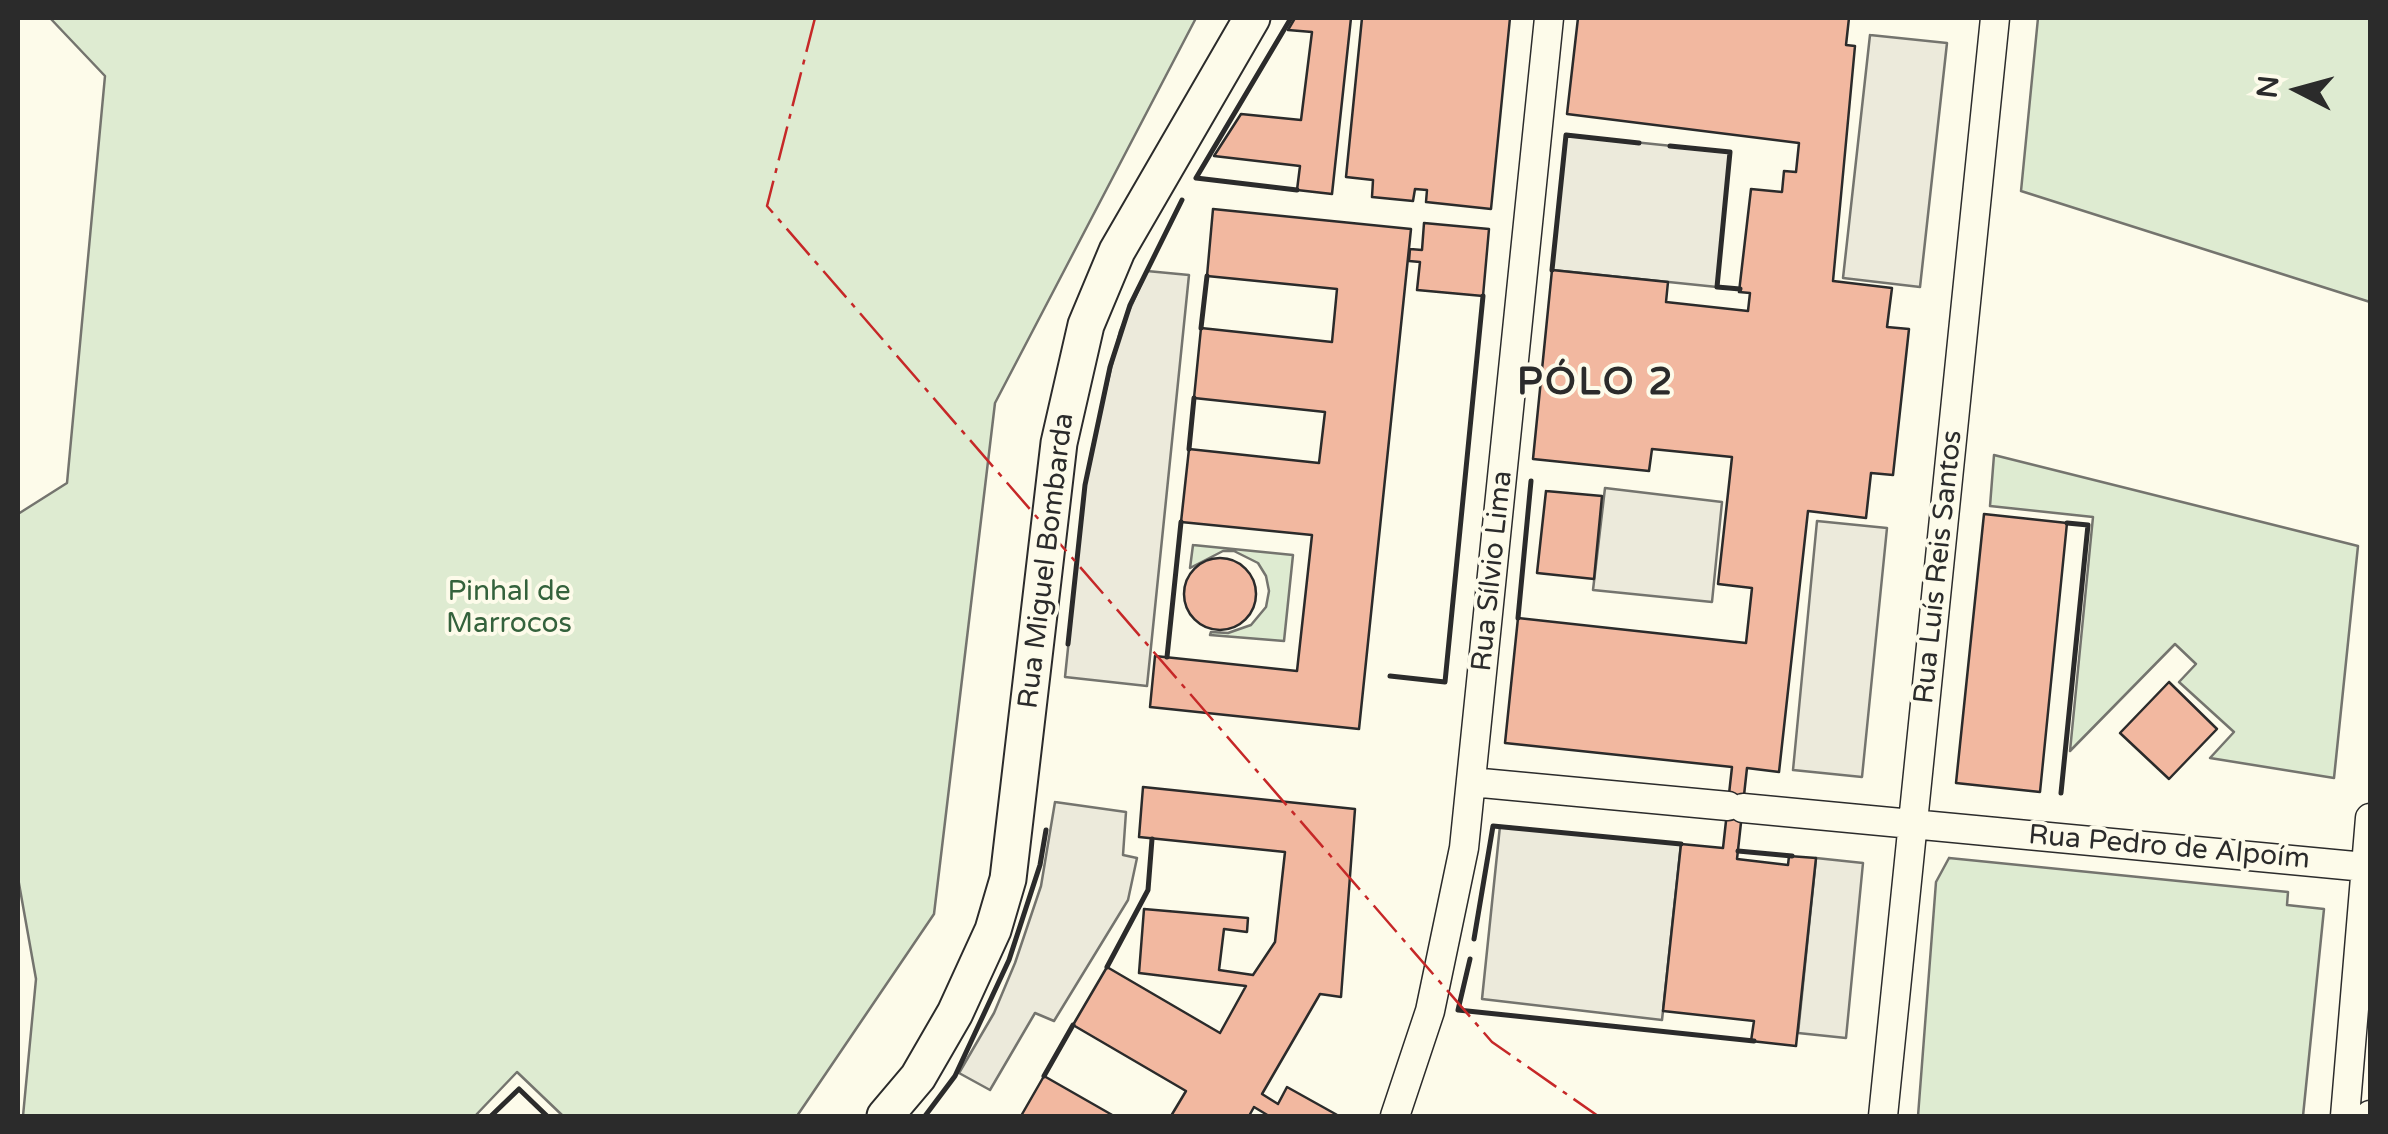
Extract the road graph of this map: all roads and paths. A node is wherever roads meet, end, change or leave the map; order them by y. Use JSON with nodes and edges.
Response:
{"nodes":[{"id":1,"x":1252,"y":18,"type":"edge"},
{"id":2,"x":1549,"y":18,"type":"edge"},
{"id":3,"x":1994,"y":18,"type":"edge"},
{"id":4,"x":1471,"y":782,"type":"junction"},
{"id":5,"x":2370,"y":818,"type":"edge"},
{"id":6,"x":1913,"y":824,"type":"junction"},
{"id":7,"x":2365,"y":867,"type":"junction"},
{"id":8,"x":2345,"y":1107,"type":"edge"},
{"id":9,"x":885,"y":1116,"type":"edge"},
{"id":10,"x":1395,"y":1116,"type":"edge"},
{"id":11,"x":1883,"y":1116,"type":"edge"}],
"edges":[{"from":1,"to":9,"type":"street","name":"Rua Miguel Bombarda"},
{"from":2,"to":4,"type":"street","name":"Rua Sílvio Lima"},
{"from":3,"to":6,"type":"street","name":"Rua Luís Reis Santos"},
{"from":4,"to":6,"type":"street","name":"Rua Pedro de Alpoím"},
{"from":4,"to":10,"type":"street","name":"Rua Sílvio Lima"},
{"from":5,"to":7,"type":"street"},
{"from":6,"to":7,"type":"street","name":"Rua Pedro de Alpoím"},
{"from":6,"to":11,"type":"street","name":"Rua Luís Reis Santos"},
{"from":7,"to":8,"type":"street"}]}
